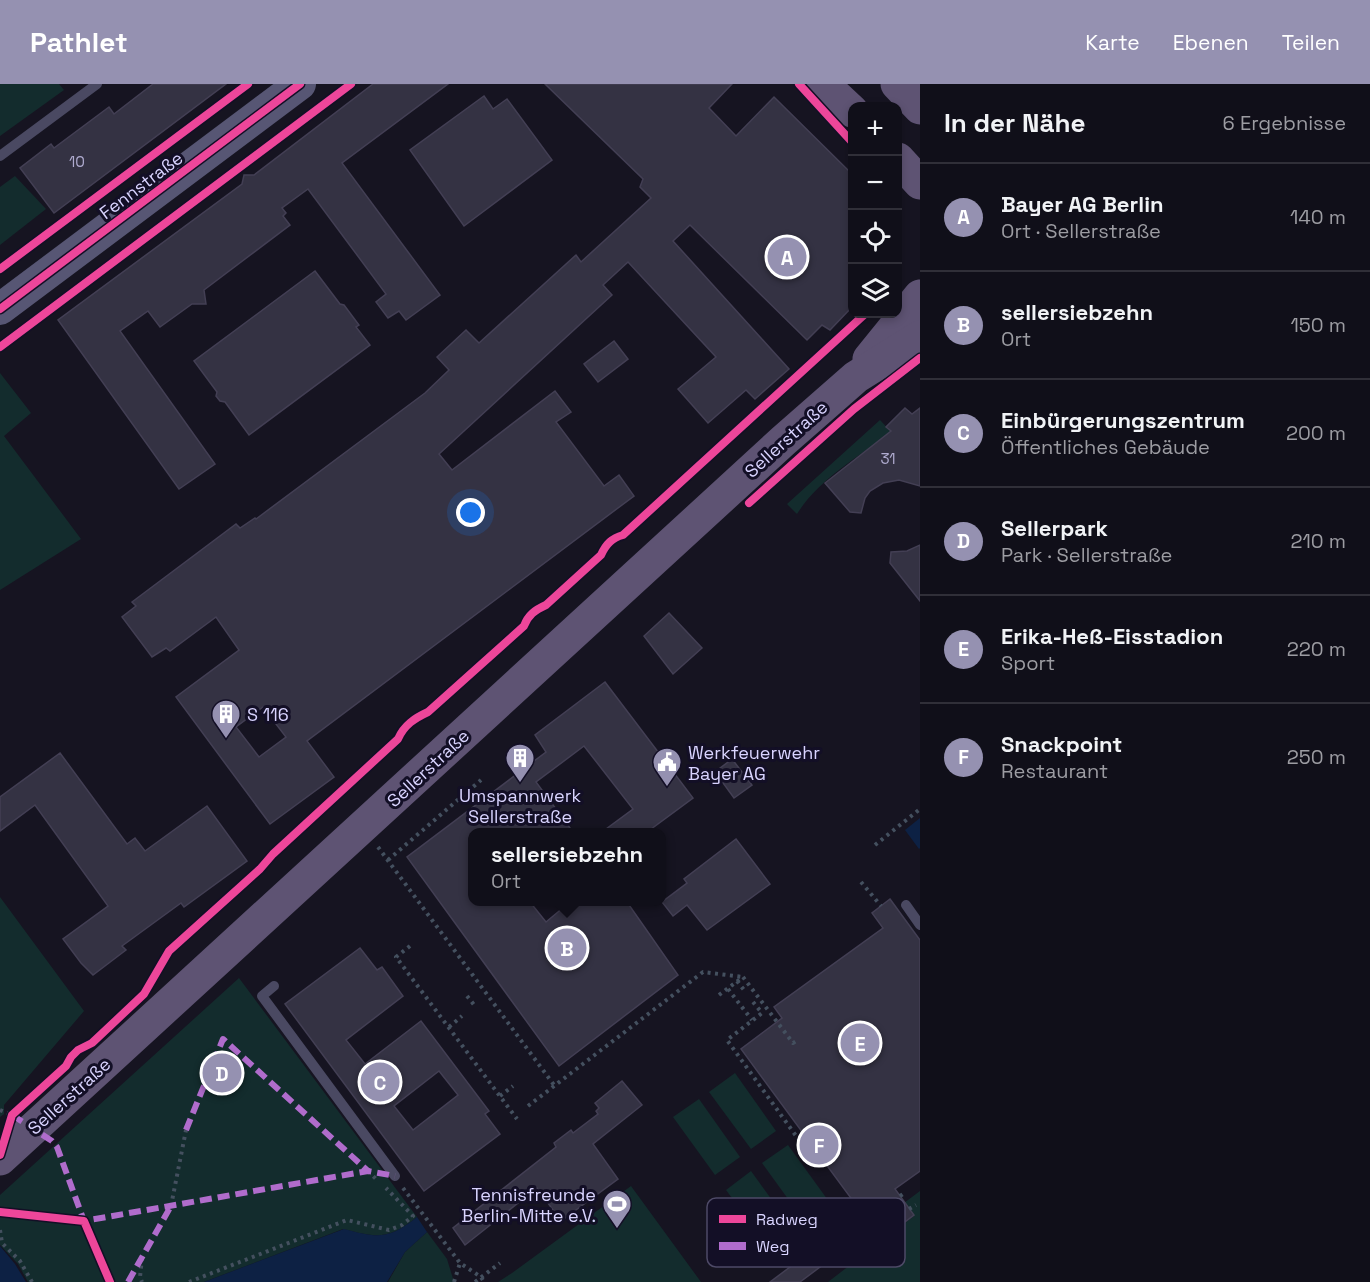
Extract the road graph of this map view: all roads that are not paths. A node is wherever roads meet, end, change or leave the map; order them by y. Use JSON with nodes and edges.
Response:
{"nodes":[{"id":1,"x":97,"y":84,"type":"edge"},
{"id":2,"x":300,"y":84,"type":"edge"},
{"id":3,"x":823,"y":84,"type":"edge"},
{"id":4,"x":897,"y":84,"type":"edge"},
{"id":5,"x":848,"y":107,"type":"edge"},
{"id":6,"x":920,"y":108,"type":"edge"},
{"id":7,"x":0,"y":156,"type":"edge"},
{"id":8,"x":902,"y":164,"type":"edge"},
{"id":9,"x":920,"y":183,"type":"edge"},
{"id":10,"x":920,"y":296,"type":"edge"},
{"id":11,"x":0,"y":309,"type":"edge"},
{"id":12,"x":920,"y":338,"type":"edge"},
{"id":13,"x":856,"y":377,"type":"junction"},
{"id":14,"x":906,"y":906,"type":"dead end"},
{"id":15,"x":920,"y":925,"type":"edge"},
{"id":16,"x":274,"y":986,"type":"dead end"},
{"id":17,"x":0,"y":1159,"type":"edge"},
{"id":18,"x":395,"y":1176,"type":"road end"}],
"edges":[{"from":1,"to":7,"type":"lane"},
{"from":2,"to":11,"type":"main road","name":"Fennstraße"},
{"from":3,"to":5,"type":"main road"},
{"from":4,"to":6,"type":"main road"},
{"from":8,"to":9,"type":"main road"},
{"from":10,"to":13,"type":"main road","name":"Sellerstraße"},
{"from":12,"to":13,"type":"main road","name":"Sellerstraße"},
{"from":13,"to":17,"type":"main road","name":"Sellerstraße"},
{"from":14,"to":15,"type":"lane"},
{"from":16,"to":18,"type":"lane"}]}
